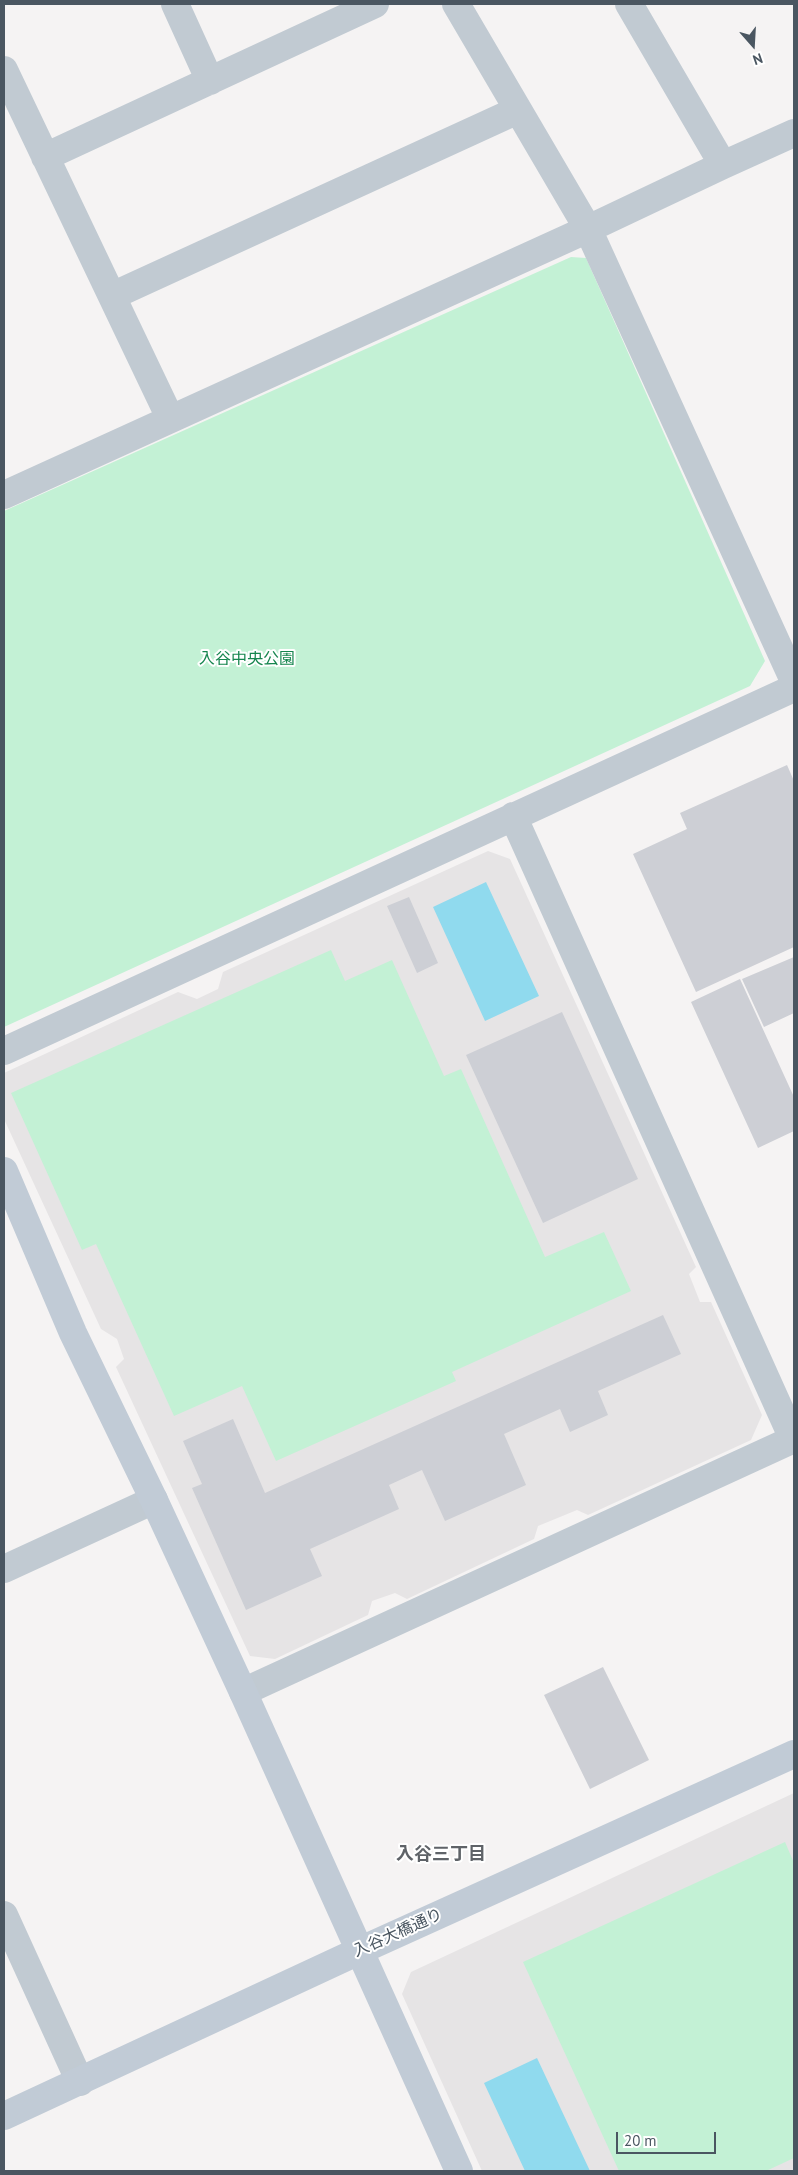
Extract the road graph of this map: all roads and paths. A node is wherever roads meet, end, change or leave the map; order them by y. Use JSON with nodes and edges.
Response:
{"nodes":[{"id":1,"x":175,"y":4,"type":"edge"},
{"id":2,"x":376,"y":4,"type":"edge"},
{"id":3,"x":456,"y":4,"type":"edge"},
{"id":4,"x":629,"y":4,"type":"edge"},
{"id":5,"x":4,"y":70,"type":"edge"},
{"id":6,"x":210,"y":81,"type":"junction"},
{"id":7,"x":518,"y":110,"type":"junction"},
{"id":8,"x":794,"y":133,"type":"edge"},
{"id":9,"x":45,"y":157,"type":"junction"},
{"id":10,"x":723,"y":165,"type":"junction"},
{"id":11,"x":588,"y":229,"type":"junction"},
{"id":12,"x":112,"y":296,"type":"junction"},
{"id":13,"x":170,"y":418,"type":"junction"},
{"id":14,"x":4,"y":495,"type":"edge"},
{"id":15,"x":794,"y":680,"type":"edge"},
{"id":16,"x":794,"y":688,"type":"edge"},
{"id":17,"x":514,"y":816,"type":"junction"},
{"id":18,"x":4,"y":1051,"type":"edge"},
{"id":19,"x":4,"y":1171,"type":"edge"},
{"id":20,"x":794,"y":1440,"type":"edge"},
{"id":21,"x":154,"y":1500,"type":"junction"},
{"id":22,"x":4,"y":1569,"type":"edge"},
{"id":23,"x":243,"y":1692,"type":"junction"},
{"id":24,"x":794,"y":1754,"type":"edge"},
{"id":25,"x":4,"y":1915,"type":"edge"},
{"id":26,"x":358,"y":1951,"type":"junction"},
{"id":27,"x":80,"y":2082,"type":"junction"},
{"id":28,"x":4,"y":2116,"type":"edge"},
{"id":29,"x":459,"y":2171,"type":"edge"}],
"edges":[{"from":1,"to":6,"type":"street"},
{"from":2,"to":6,"type":"street"},
{"from":3,"to":7,"type":"street"},
{"from":4,"to":10,"type":"street"},
{"from":5,"to":9,"type":"street"},
{"from":6,"to":9,"type":"street"},
{"from":7,"to":11,"type":"street"},
{"from":7,"to":12,"type":"street"},
{"from":8,"to":10,"type":"street"},
{"from":9,"to":12,"type":"street"},
{"from":10,"to":11,"type":"street"},
{"from":11,"to":13,"type":"street"},
{"from":11,"to":15,"type":"street"},
{"from":12,"to":13,"type":"street"},
{"from":13,"to":14,"type":"street"},
{"from":16,"to":17,"type":"street"},
{"from":17,"to":18,"type":"street"},
{"from":17,"to":20,"type":"street"},
{"from":19,"to":21,"type":"street"},
{"from":20,"to":23,"type":"street"},
{"from":21,"to":22,"type":"street"},
{"from":21,"to":23,"type":"street"},
{"from":23,"to":26,"type":"street"},
{"from":24,"to":26,"type":"street","name":"入谷大橋通り"},
{"from":25,"to":27,"type":"street"},
{"from":26,"to":27,"type":"street","name":"入谷大橋通り"},
{"from":26,"to":29,"type":"street"},
{"from":27,"to":28,"type":"street","name":"入谷大橋通り"}]}
